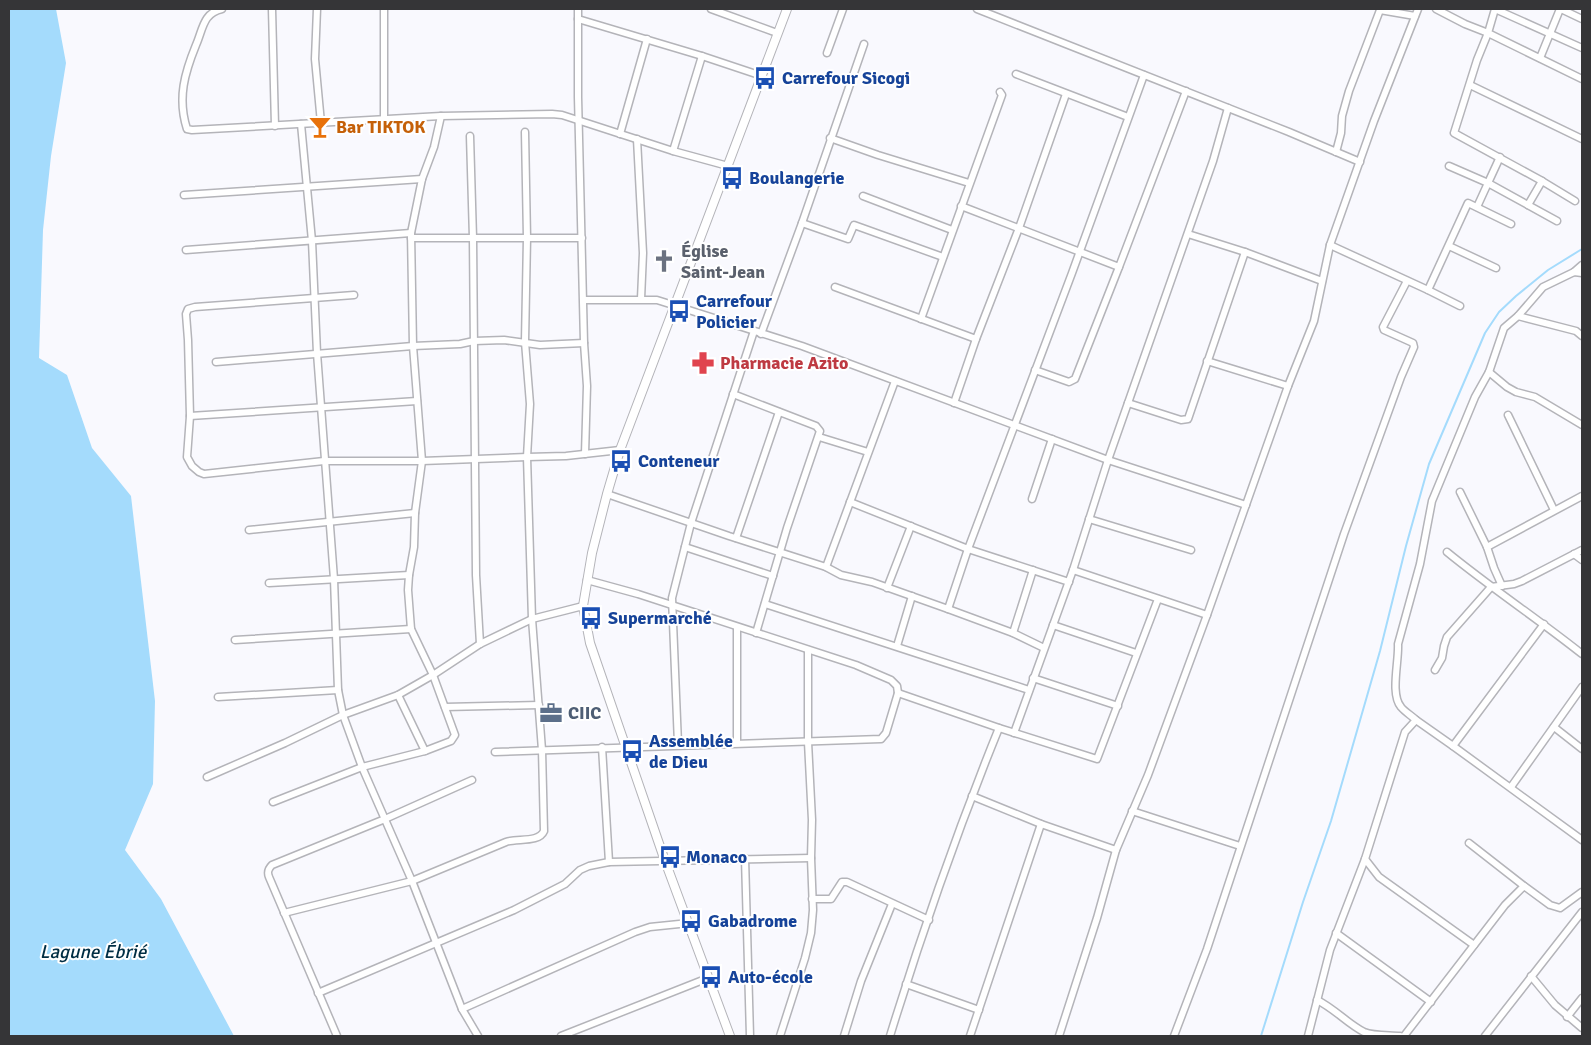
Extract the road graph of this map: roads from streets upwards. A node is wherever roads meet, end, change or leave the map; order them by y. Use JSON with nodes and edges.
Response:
{"nodes":[{"id":1,"x":222,"y":9,"type":"edge"},
{"id":2,"x":272,"y":9,"type":"edge"},
{"id":3,"x":317,"y":9,"type":"edge"},
{"id":4,"x":384,"y":9,"type":"edge"},
{"id":5,"x":578,"y":9,"type":"edge"},
{"id":6,"x":711,"y":9,"type":"edge"},
{"id":7,"x":787,"y":9,"type":"edge"},
{"id":8,"x":843,"y":9,"type":"edge"},
{"id":9,"x":977,"y":9,"type":"edge"},
{"id":10,"x":1418,"y":9,"type":"edge"},
{"id":11,"x":1436,"y":9,"type":"edge"},
{"id":12,"x":1495,"y":9,"type":"edge"},
{"id":13,"x":1561,"y":9,"type":"edge"},
{"id":14,"x":1380,"y":10,"type":"edge"},
{"id":15,"x":1415,"y":16,"type":"junction"},
{"id":16,"x":578,"y":19,"type":"junction"},
{"id":17,"x":1582,"y":19,"type":"edge"},
{"id":18,"x":778,"y":33,"type":"junction"},
{"id":19,"x":1488,"y":34,"type":"junction"},
{"id":20,"x":1551,"y":34,"type":"junction"},
{"id":21,"x":647,"y":39,"type":"junction"},
{"id":22,"x":864,"y":44,"type":"dead end"},
{"id":23,"x":1582,"y":48,"type":"edge"},
{"id":24,"x":827,"y":53,"type":"dead end"},
{"id":25,"x":702,"y":56,"type":"junction"},
{"id":26,"x":1540,"y":58,"type":"junction"},
{"id":27,"x":1016,"y":74,"type":"dead end"},
{"id":28,"x":1144,"y":75,"type":"junction"},
{"id":29,"x":762,"y":76,"type":"junction"},
{"id":30,"x":1582,"y":79,"type":"edge"},
{"id":31,"x":1470,"y":84,"type":"junction"},
{"id":32,"x":1186,"y":91,"type":"junction"},
{"id":33,"x":1000,"y":92,"type":"dead end"},
{"id":34,"x":1066,"y":94,"type":"junction"},
{"id":35,"x":1228,"y":108,"type":"junction"},
{"id":36,"x":441,"y":116,"type":"junction"},
{"id":37,"x":1128,"y":116,"type":"junction"},
{"id":38,"x":384,"y":119,"type":"junction"},
{"id":39,"x":578,"y":121,"type":"junction"},
{"id":40,"x":321,"y":123,"type":"junction"},
{"id":41,"x":301,"y":124,"type":"junction"},
{"id":42,"x":275,"y":126,"type":"junction"},
{"id":43,"x":525,"y":132,"type":"dead end"},
{"id":44,"x":620,"y":134,"type":"junction"},
{"id":45,"x":470,"y":136,"type":"dead end"},
{"id":46,"x":830,"y":138,"type":"junction"},
{"id":47,"x":637,"y":139,"type":"junction"},
{"id":48,"x":1582,"y":139,"type":"edge"},
{"id":49,"x":673,"y":151,"type":"junction"},
{"id":50,"x":1336,"y":152,"type":"junction"},
{"id":51,"x":1500,"y":157,"type":"junction"},
{"id":52,"x":1360,"y":162,"type":"junction"},
{"id":53,"x":728,"y":166,"type":"junction"},
{"id":54,"x":1450,"y":166,"type":"dead end"},
{"id":55,"x":422,"y":178,"type":"junction"},
{"id":56,"x":1542,"y":181,"type":"junction"},
{"id":57,"x":969,"y":183,"type":"junction"},
{"id":58,"x":1488,"y":183,"type":"junction"},
{"id":59,"x":307,"y":186,"type":"junction"},
{"id":60,"x":184,"y":195,"type":"dead end"},
{"id":61,"x":863,"y":196,"type":"dead end"},
{"id":62,"x":1575,"y":201,"type":"dead end"},
{"id":63,"x":1528,"y":204,"type":"junction"},
{"id":64,"x":960,"y":206,"type":"junction"},
{"id":65,"x":1477,"y":207,"type":"junction"},
{"id":66,"x":1556,"y":221,"type":"dead end"},
{"id":67,"x":802,"y":223,"type":"junction"},
{"id":68,"x":1511,"y":224,"type":"dead end"},
{"id":69,"x":1019,"y":228,"type":"junction"},
{"id":70,"x":952,"y":230,"type":"junction"},
{"id":71,"x":1188,"y":234,"type":"junction"},
{"id":72,"x":411,"y":236,"type":"junction"},
{"id":73,"x":473,"y":238,"type":"junction"},
{"id":74,"x":527,"y":238,"type":"junction"},
{"id":75,"x":582,"y":238,"type":"junction"},
{"id":76,"x":312,"y":241,"type":"junction"},
{"id":77,"x":1330,"y":245,"type":"junction"},
{"id":78,"x":1449,"y":246,"type":"junction"},
{"id":79,"x":186,"y":250,"type":"dead end"},
{"id":80,"x":1079,"y":252,"type":"junction"},
{"id":81,"x":1244,"y":252,"type":"junction"},
{"id":82,"x":943,"y":257,"type":"junction"},
{"id":83,"x":1582,"y":264,"type":"edge"},
{"id":84,"x":1118,"y":267,"type":"junction"},
{"id":85,"x":1496,"y":268,"type":"dead end"},
{"id":86,"x":1574,"y":272,"type":"junction"},
{"id":87,"x":1582,"y":273,"type":"edge"},
{"id":88,"x":1322,"y":281,"type":"junction"},
{"id":89,"x":1407,"y":281,"type":"junction"},
{"id":90,"x":835,"y":287,"type":"dead end"},
{"id":91,"x":1428,"y":290,"type":"junction"},
{"id":92,"x":354,"y":295,"type":"dead end"},
{"id":93,"x":314,"y":298,"type":"junction"},
{"id":94,"x":641,"y":299,"type":"junction"},
{"id":95,"x":584,"y":300,"type":"junction"},
{"id":96,"x":674,"y":304,"type":"junction"},
{"id":97,"x":1460,"y":306,"type":"dead end"},
{"id":98,"x":1518,"y":316,"type":"junction"},
{"id":99,"x":920,"y":319,"type":"junction"},
{"id":100,"x":757,"y":332,"type":"junction"},
{"id":101,"x":1582,"y":336,"type":"edge"},
{"id":102,"x":976,"y":340,"type":"junction"},
{"id":103,"x":474,"y":341,"type":"junction"},
{"id":104,"x":525,"y":342,"type":"junction"},
{"id":105,"x":584,"y":343,"type":"junction"},
{"id":106,"x":413,"y":346,"type":"junction"},
{"id":107,"x":317,"y":353,"type":"junction"},
{"id":108,"x":1207,"y":361,"type":"junction"},
{"id":109,"x":216,"y":362,"type":"dead end"},
{"id":110,"x":1035,"y":370,"type":"junction"},
{"id":111,"x":1489,"y":372,"type":"junction"},
{"id":112,"x":895,"y":382,"type":"junction"},
{"id":113,"x":1288,"y":386,"type":"junction"},
{"id":114,"x":733,"y":394,"type":"junction"},
{"id":115,"x":417,"y":402,"type":"junction"},
{"id":116,"x":954,"y":403,"type":"junction"},
{"id":117,"x":1128,"y":403,"type":"junction"},
{"id":118,"x":321,"y":408,"type":"junction"},
{"id":119,"x":780,"y":412,"type":"junction"},
{"id":120,"x":1508,"y":414,"type":"dead end"},
{"id":121,"x":190,"y":416,"type":"junction"},
{"id":122,"x":1014,"y":425,"type":"junction"},
{"id":123,"x":1582,"y":425,"type":"edge"},
{"id":124,"x":819,"y":437,"type":"junction"},
{"id":125,"x":1052,"y":439,"type":"junction"},
{"id":126,"x":620,"y":450,"type":"junction"},
{"id":127,"x":868,"y":452,"type":"junction"},
{"id":128,"x":585,"y":454,"type":"junction"},
{"id":129,"x":527,"y":457,"type":"junction"},
{"id":130,"x":476,"y":459,"type":"junction"},
{"id":131,"x":1108,"y":460,"type":"junction"},
{"id":132,"x":324,"y":461,"type":"junction"},
{"id":133,"x":422,"y":461,"type":"junction"},
{"id":134,"x":1460,"y":492,"type":"dead end"},
{"id":135,"x":606,"y":494,"type":"junction"},
{"id":136,"x":1582,"y":496,"type":"edge"},
{"id":137,"x":1032,"y":499,"type":"dead end"},
{"id":138,"x":850,"y":502,"type":"junction"},
{"id":139,"x":1246,"y":505,"type":"junction"},
{"id":140,"x":1554,"y":510,"type":"junction"},
{"id":141,"x":415,"y":513,"type":"junction"},
{"id":142,"x":1089,"y":519,"type":"junction"},
{"id":143,"x":328,"y":521,"type":"junction"},
{"id":144,"x":691,"y":523,"type":"junction"},
{"id":145,"x":911,"y":526,"type":"junction"},
{"id":146,"x":249,"y":530,"type":"dead end"},
{"id":147,"x":736,"y":538,"type":"junction"},
{"id":148,"x":685,"y":547,"type":"junction"},
{"id":149,"x":1488,"y":547,"type":"junction"},
{"id":150,"x":968,"y":548,"type":"junction"},
{"id":151,"x":1191,"y":550,"type":"dead end"},
{"id":152,"x":1582,"y":550,"type":"edge"},
{"id":153,"x":781,"y":552,"type":"junction"},
{"id":154,"x":1447,"y":552,"type":"dead end"},
{"id":155,"x":1574,"y":554,"type":"junction"},
{"id":156,"x":1582,"y":560,"type":"edge"},
{"id":157,"x":826,"y":567,"type":"junction"},
{"id":158,"x":1033,"y":570,"type":"junction"},
{"id":159,"x":1073,"y":570,"type":"junction"},
{"id":160,"x":409,"y":575,"type":"junction"},
{"id":161,"x":773,"y":576,"type":"junction"},
{"id":162,"x":334,"y":579,"type":"junction"},
{"id":163,"x":587,"y":580,"type":"junction"},
{"id":164,"x":1069,"y":582,"type":"junction"},
{"id":165,"x":269,"y":583,"type":"dead end"},
{"id":166,"x":1502,"y":586,"type":"junction"},
{"id":167,"x":1491,"y":587,"type":"junction"},
{"id":168,"x":887,"y":588,"type":"junction"},
{"id":169,"x":912,"y":596,"type":"junction"},
{"id":170,"x":1158,"y":599,"type":"junction"},
{"id":171,"x":765,"y":604,"type":"junction"},
{"id":172,"x":583,"y":606,"type":"junction"},
{"id":173,"x":672,"y":606,"type":"junction"},
{"id":174,"x":948,"y":609,"type":"junction"},
{"id":175,"x":1207,"y":616,"type":"junction"},
{"id":176,"x":532,"y":619,"type":"junction"},
{"id":177,"x":1544,"y":624,"type":"junction"},
{"id":178,"x":1053,"y":626,"type":"junction"},
{"id":179,"x":737,"y":627,"type":"junction"},
{"id":180,"x":411,"y":629,"type":"junction"},
{"id":181,"x":337,"y":633,"type":"junction"},
{"id":182,"x":756,"y":633,"type":"junction"},
{"id":183,"x":1013,"y":633,"type":"junction"},
{"id":184,"x":235,"y":640,"type":"dead end"},
{"id":185,"x":480,"y":644,"type":"junction"},
{"id":186,"x":898,"y":646,"type":"junction"},
{"id":187,"x":1044,"y":648,"type":"junction"},
{"id":188,"x":808,"y":650,"type":"junction"},
{"id":189,"x":1136,"y":654,"type":"junction"},
{"id":190,"x":1582,"y":654,"type":"edge"},
{"id":191,"x":1435,"y":670,"type":"dead end"},
{"id":192,"x":433,"y":675,"type":"junction"},
{"id":193,"x":1033,"y":678,"type":"junction"},
{"id":194,"x":1582,"y":687,"type":"edge"},
{"id":195,"x":338,"y":690,"type":"junction"},
{"id":196,"x":1029,"y":690,"type":"junction"},
{"id":197,"x":898,"y":693,"type":"junction"},
{"id":198,"x":398,"y":695,"type":"junction"},
{"id":199,"x":218,"y":697,"type":"dead end"},
{"id":200,"x":539,"y":704,"type":"junction"},
{"id":201,"x":1118,"y":706,"type":"junction"},
{"id":202,"x":445,"y":707,"type":"junction"},
{"id":203,"x":343,"y":715,"type":"junction"},
{"id":204,"x":1416,"y":720,"type":"junction"},
{"id":205,"x":1554,"y":727,"type":"junction"},
{"id":206,"x":999,"y":728,"type":"junction"},
{"id":207,"x":1014,"y":732,"type":"junction"},
{"id":208,"x":808,"y":742,"type":"junction"},
{"id":209,"x":737,"y":743,"type":"junction"},
{"id":210,"x":678,"y":744,"type":"junction"},
{"id":211,"x":626,"y":746,"type":"junction"},
{"id":212,"x":1453,"y":746,"type":"junction"},
{"id":213,"x":602,"y":747,"type":"junction"},
{"id":214,"x":1582,"y":749,"type":"edge"},
{"id":215,"x":542,"y":750,"type":"junction"},
{"id":216,"x":425,"y":751,"type":"junction"},
{"id":217,"x":495,"y":752,"type":"dead end"},
{"id":218,"x":362,"y":767,"type":"junction"},
{"id":219,"x":207,"y":777,"type":"dead end"},
{"id":220,"x":472,"y":780,"type":"dead end"},
{"id":221,"x":1511,"y":787,"type":"junction"},
{"id":222,"x":972,"y":796,"type":"junction"},
{"id":223,"x":273,"y":802,"type":"dead end"},
{"id":224,"x":1132,"y":811,"type":"junction"},
{"id":225,"x":385,"y":818,"type":"junction"},
{"id":226,"x":1041,"y":824,"type":"junction"},
{"id":227,"x":1582,"y":840,"type":"edge"},
{"id":228,"x":1469,"y":844,"type":"dead end"},
{"id":229,"x":1240,"y":846,"type":"junction"},
{"id":230,"x":1116,"y":850,"type":"junction"},
{"id":231,"x":745,"y":858,"type":"junction"},
{"id":232,"x":811,"y":858,"type":"junction"},
{"id":233,"x":1365,"y":859,"type":"junction"},
{"id":234,"x":665,"y":861,"type":"junction"},
{"id":235,"x":609,"y":862,"type":"junction"},
{"id":236,"x":412,"y":881,"type":"junction"},
{"id":237,"x":1524,"y":886,"type":"junction"},
{"id":238,"x":1582,"y":892,"type":"edge"},
{"id":239,"x":812,"y":899,"type":"junction"},
{"id":240,"x":892,"y":904,"type":"junction"},
{"id":241,"x":1582,"y":912,"type":"edge"},
{"id":242,"x":284,"y":913,"type":"junction"},
{"id":243,"x":929,"y":920,"type":"junction"},
{"id":244,"x":688,"y":923,"type":"junction"},
{"id":245,"x":1336,"y":933,"type":"junction"},
{"id":246,"x":436,"y":943,"type":"junction"},
{"id":247,"x":1474,"y":945,"type":"junction"},
{"id":248,"x":1531,"y":976,"type":"junction"},
{"id":249,"x":708,"y":978,"type":"junction"},
{"id":250,"x":906,"y":984,"type":"junction"},
{"id":251,"x":318,"y":993,"type":"junction"},
{"id":252,"x":1582,"y":998,"type":"edge"},
{"id":253,"x":1317,"y":1000,"type":"junction"},
{"id":254,"x":1431,"y":1002,"type":"junction"},
{"id":255,"x":462,"y":1009,"type":"junction"},
{"id":256,"x":979,"y":1010,"type":"junction"},
{"id":257,"x":1567,"y":1017,"type":"junction"},
{"id":258,"x":1582,"y":1028,"type":"edge"},
{"id":259,"x":337,"y":1036,"type":"edge"},
{"id":260,"x":478,"y":1036,"type":"edge"},
{"id":261,"x":561,"y":1036,"type":"edge"},
{"id":262,"x":728,"y":1036,"type":"edge"},
{"id":263,"x":750,"y":1036,"type":"edge"},
{"id":264,"x":780,"y":1036,"type":"edge"},
{"id":265,"x":844,"y":1036,"type":"edge"},
{"id":266,"x":890,"y":1036,"type":"edge"},
{"id":267,"x":970,"y":1036,"type":"edge"},
{"id":268,"x":1059,"y":1036,"type":"edge"},
{"id":269,"x":1174,"y":1036,"type":"edge"},
{"id":270,"x":1308,"y":1036,"type":"edge"},
{"id":271,"x":1400,"y":1036,"type":"edge"},
{"id":272,"x":1404,"y":1036,"type":"edge"},
{"id":273,"x":1485,"y":1036,"type":"edge"}],
"edges":[{"from":1,"to":42,"type":"street"},
{"from":2,"to":42,"type":"street"},
{"from":3,"to":40,"type":"street"},
{"from":4,"to":38,"type":"street"},
{"from":5,"to":16,"type":"street"},
{"from":6,"to":18,"type":"street"},
{"from":7,"to":18,"type":"street"},
{"from":8,"to":24,"type":"street"},
{"from":9,"to":28,"type":"street"},
{"from":10,"to":15,"type":"street"},
{"from":11,"to":19,"type":"street"},
{"from":12,"to":19,"type":"street"},
{"from":12,"to":20,"type":"street"},
{"from":13,"to":17,"type":"street"},
{"from":13,"to":20,"type":"street"},
{"from":14,"to":15,"type":"street"},
{"from":14,"to":50,"type":"street"},
{"from":15,"to":52,"type":"street"},
{"from":16,"to":21,"type":"street"},
{"from":16,"to":39,"type":"street"},
{"from":18,"to":29,"type":"street"},
{"from":19,"to":26,"type":"street"},
{"from":19,"to":31,"type":"street"},
{"from":20,"to":23,"type":"street"},
{"from":20,"to":26,"type":"street"},
{"from":21,"to":25,"type":"street"},
{"from":21,"to":44,"type":"street"},
{"from":22,"to":46,"type":"street"},
{"from":25,"to":29,"type":"street"},
{"from":25,"to":49,"type":"street"},
{"from":26,"to":30,"type":"street"},
{"from":27,"to":34,"type":"street"},
{"from":28,"to":32,"type":"street"},
{"from":28,"to":37,"type":"street"},
{"from":29,"to":53,"type":"street"},
{"from":31,"to":48,"type":"street"},
{"from":31,"to":51,"type":"street"},
{"from":32,"to":35,"type":"street"},
{"from":32,"to":84,"type":"street"},
{"from":33,"to":57,"type":"street"},
{"from":34,"to":37,"type":"street"},
{"from":34,"to":69,"type":"street"},
{"from":35,"to":50,"type":"street"},
{"from":35,"to":71,"type":"street"},
{"from":36,"to":38,"type":"street"},
{"from":36,"to":39,"type":"street"},
{"from":36,"to":55,"type":"street"},
{"from":37,"to":80,"type":"street"},
{"from":38,"to":40,"type":"street"},
{"from":39,"to":44,"type":"street"},
{"from":39,"to":75,"type":"street"},
{"from":40,"to":41,"type":"street"},
{"from":41,"to":42,"type":"street"},
{"from":41,"to":59,"type":"street"},
{"from":43,"to":74,"type":"street"},
{"from":44,"to":47,"type":"street"},
{"from":45,"to":73,"type":"street"},
{"from":46,"to":57,"type":"street"},
{"from":46,"to":67,"type":"street"},
{"from":47,"to":49,"type":"street"},
{"from":47,"to":94,"type":"street"},
{"from":49,"to":53,"type":"street"},
{"from":50,"to":52,"type":"street"},
{"from":51,"to":56,"type":"street"},
{"from":51,"to":58,"type":"street"},
{"from":52,"to":77,"type":"street"},
{"from":53,"to":96,"type":"street"},
{"from":54,"to":58,"type":"street"},
{"from":55,"to":59,"type":"street"},
{"from":55,"to":72,"type":"street"},
{"from":56,"to":62,"type":"street"},
{"from":56,"to":63,"type":"street"},
{"from":57,"to":64,"type":"street"},
{"from":58,"to":63,"type":"street"},
{"from":58,"to":65,"type":"street"},
{"from":59,"to":60,"type":"street"},
{"from":59,"to":76,"type":"street"},
{"from":61,"to":70,"type":"street"},
{"from":63,"to":66,"type":"street"},
{"from":64,"to":69,"type":"street"},
{"from":64,"to":70,"type":"street"},
{"from":65,"to":68,"type":"street"},
{"from":65,"to":78,"type":"street"},
{"from":67,"to":82,"type":"street"},
{"from":67,"to":100,"type":"street"},
{"from":69,"to":80,"type":"street"},
{"from":69,"to":102,"type":"street"},
{"from":70,"to":82,"type":"street"},
{"from":71,"to":81,"type":"street"},
{"from":71,"to":117,"type":"street"},
{"from":72,"to":73,"type":"street"},
{"from":72,"to":76,"type":"street"},
{"from":72,"to":106,"type":"street"},
{"from":73,"to":74,"type":"street"},
{"from":73,"to":103,"type":"street"},
{"from":74,"to":75,"type":"street"},
{"from":74,"to":104,"type":"street"},
{"from":75,"to":95,"type":"street"},
{"from":76,"to":79,"type":"street"},
{"from":76,"to":93,"type":"street"},
{"from":77,"to":88,"type":"street"},
{"from":77,"to":89,"type":"street"},
{"from":78,"to":85,"type":"street"},
{"from":78,"to":91,"type":"street"},
{"from":80,"to":84,"type":"street"},
{"from":80,"to":110,"type":"street"},
{"from":81,"to":88,"type":"street"},
{"from":81,"to":108,"type":"street"},
{"from":82,"to":99,"type":"street"},
{"from":83,"to":86,"type":"street"},
{"from":84,"to":110,"type":"street"},
{"from":86,"to":87,"type":"street"},
{"from":86,"to":98,"type":"street"},
{"from":88,"to":113,"type":"street"},
{"from":89,"to":91,"type":"street"},
{"from":89,"to":229,"type":"street"},
{"from":90,"to":99,"type":"street"},
{"from":91,"to":97,"type":"street"},
{"from":92,"to":93,"type":"street"},
{"from":93,"to":107,"type":"street"},
{"from":93,"to":121,"type":"street"},
{"from":94,"to":95,"type":"street"},
{"from":94,"to":96,"type":"street"},
{"from":95,"to":105,"type":"street"},
{"from":96,"to":100,"type":"street"},
{"from":96,"to":126,"type":"street"},
{"from":98,"to":101,"type":"street"},
{"from":98,"to":111,"type":"street"},
{"from":99,"to":102,"type":"street"},
{"from":100,"to":112,"type":"street"},
{"from":100,"to":114,"type":"street"},
{"from":102,"to":116,"type":"street"},
{"from":103,"to":104,"type":"street"},
{"from":103,"to":106,"type":"street"},
{"from":103,"to":130,"type":"street"},
{"from":104,"to":105,"type":"street"},
{"from":104,"to":129,"type":"street"},
{"from":105,"to":128,"type":"street"},
{"from":106,"to":107,"type":"street"},
{"from":106,"to":115,"type":"street"},
{"from":107,"to":109,"type":"street"},
{"from":107,"to":118,"type":"street"},
{"from":108,"to":113,"type":"street"},
{"from":108,"to":117,"type":"street"},
{"from":110,"to":122,"type":"street"},
{"from":111,"to":123,"type":"street"},
{"from":111,"to":204,"type":"street"},
{"from":112,"to":116,"type":"street"},
{"from":112,"to":127,"type":"street"},
{"from":113,"to":139,"type":"street"},
{"from":114,"to":119,"type":"street"},
{"from":114,"to":144,"type":"street"},
{"from":115,"to":118,"type":"street"},
{"from":115,"to":133,"type":"street"},
{"from":116,"to":122,"type":"street"},
{"from":117,"to":131,"type":"street"},
{"from":118,"to":121,"type":"street"},
{"from":118,"to":132,"type":"street"},
{"from":119,"to":124,"type":"street"},
{"from":119,"to":147,"type":"street"},
{"from":120,"to":140,"type":"street"},
{"from":121,"to":132,"type":"street"},
{"from":122,"to":125,"type":"street"},
{"from":122,"to":150,"type":"street"},
{"from":124,"to":127,"type":"street"},
{"from":124,"to":153,"type":"street"},
{"from":125,"to":131,"type":"street"},
{"from":125,"to":137,"type":"street"},
{"from":126,"to":128,"type":"street"},
{"from":126,"to":135,"type":"street"},
{"from":127,"to":138,"type":"street"},
{"from":128,"to":129,"type":"street"},
{"from":129,"to":130,"type":"street"},
{"from":129,"to":176,"type":"street"},
{"from":130,"to":133,"type":"street"},
{"from":130,"to":185,"type":"street"},
{"from":131,"to":139,"type":"street"},
{"from":131,"to":142,"type":"street"},
{"from":132,"to":133,"type":"street"},
{"from":132,"to":143,"type":"street"},
{"from":133,"to":141,"type":"street"},
{"from":134,"to":149,"type":"street"},
{"from":135,"to":144,"type":"street"},
{"from":135,"to":163,"type":"street"},
{"from":136,"to":140,"type":"street"},
{"from":138,"to":145,"type":"street"},
{"from":138,"to":157,"type":"street"},
{"from":139,"to":175,"type":"street"},
{"from":140,"to":149,"type":"street"},
{"from":141,"to":143,"type":"street"},
{"from":141,"to":160,"type":"street"},
{"from":142,"to":151,"type":"street"},
{"from":142,"to":159,"type":"street"},
{"from":143,"to":146,"type":"street"},
{"from":143,"to":162,"type":"street"},
{"from":144,"to":147,"type":"street"},
{"from":144,"to":148,"type":"street"},
{"from":145,"to":150,"type":"street"},
{"from":145,"to":168,"type":"street"},
{"from":147,"to":153,"type":"street"},
{"from":148,"to":161,"type":"street"},
{"from":148,"to":173,"type":"street"},
{"from":149,"to":166,"type":"street"},
{"from":150,"to":158,"type":"street"},
{"from":150,"to":174,"type":"street"},
{"from":152,"to":155,"type":"street"},
{"from":153,"to":157,"type":"street"},
{"from":153,"to":161,"type":"street"},
{"from":154,"to":167,"type":"street"},
{"from":155,"to":156,"type":"street"},
{"from":155,"to":166,"type":"street"},
{"from":157,"to":168,"type":"street"},
{"from":158,"to":164,"type":"street"},
{"from":158,"to":183,"type":"street"},
{"from":159,"to":164,"type":"street"},
{"from":159,"to":170,"type":"street"},
{"from":160,"to":162,"type":"street"},
{"from":160,"to":180,"type":"street"},
{"from":161,"to":171,"type":"street"},
{"from":162,"to":165,"type":"street"},
{"from":162,"to":181,"type":"street"},
{"from":163,"to":172,"type":"street"},
{"from":163,"to":173,"type":"street"},
{"from":164,"to":178,"type":"street"},
{"from":166,"to":167,"type":"street"},
{"from":167,"to":177,"type":"street"},
{"from":167,"to":191,"type":"street"},
{"from":168,"to":169,"type":"street"},
{"from":169,"to":174,"type":"street"},
{"from":169,"to":186,"type":"street"},
{"from":170,"to":175,"type":"street"},
{"from":170,"to":189,"type":"street"},
{"from":171,"to":182,"type":"street"},
{"from":171,"to":186,"type":"street"},
{"from":172,"to":176,"type":"street"},
{"from":172,"to":211,"type":"street"},
{"from":173,"to":179,"type":"street"},
{"from":173,"to":210,"type":"street"},
{"from":174,"to":183,"type":"street"},
{"from":175,"to":224,"type":"street"},
{"from":176,"to":185,"type":"street"},
{"from":176,"to":200,"type":"street"},
{"from":177,"to":190,"type":"street"},
{"from":177,"to":212,"type":"street"},
{"from":178,"to":187,"type":"street"},
{"from":178,"to":189,"type":"street"},
{"from":179,"to":182,"type":"street"},
{"from":179,"to":209,"type":"street"},
{"from":180,"to":181,"type":"street"},
{"from":180,"to":192,"type":"street"},
{"from":181,"to":184,"type":"street"},
{"from":181,"to":195,"type":"street"},
{"from":182,"to":188,"type":"street"},
{"from":183,"to":187,"type":"street"},
{"from":185,"to":192,"type":"street"},
{"from":186,"to":196,"type":"street"},
{"from":187,"to":193,"type":"street"},
{"from":188,"to":197,"type":"street"},
{"from":188,"to":208,"type":"street"},
{"from":189,"to":201,"type":"street"},
{"from":192,"to":198,"type":"street"},
{"from":192,"to":202,"type":"street"},
{"from":193,"to":196,"type":"street"},
{"from":193,"to":201,"type":"street"},
{"from":194,"to":205,"type":"street"},
{"from":195,"to":199,"type":"street"},
{"from":195,"to":203,"type":"street"},
{"from":196,"to":207,"type":"street"},
{"from":197,"to":206,"type":"street"},
{"from":197,"to":208,"type":"street"},
{"from":198,"to":203,"type":"street"},
{"from":198,"to":216,"type":"street"},
{"from":200,"to":202,"type":"street"},
{"from":200,"to":215,"type":"street"},
{"from":201,"to":207,"type":"street"},
{"from":202,"to":216,"type":"street"},
{"from":203,"to":218,"type":"street"},
{"from":203,"to":219,"type":"street"},
{"from":204,"to":212,"type":"street"},
{"from":204,"to":233,"type":"street"},
{"from":205,"to":214,"type":"street"},
{"from":205,"to":221,"type":"street"},
{"from":206,"to":207,"type":"street"},
{"from":206,"to":222,"type":"street"},
{"from":208,"to":209,"type":"street"},
{"from":208,"to":232,"type":"street"},
{"from":209,"to":210,"type":"street"},
{"from":210,"to":211,"type":"street"},
{"from":211,"to":213,"type":"street"},
{"from":211,"to":234,"type":"street"},
{"from":212,"to":221,"type":"street"},
{"from":213,"to":215,"type":"street"},
{"from":213,"to":235,"type":"street"},
{"from":215,"to":217,"type":"street"},
{"from":215,"to":236,"type":"street"},
{"from":216,"to":218,"type":"street"},
{"from":218,"to":223,"type":"street"},
{"from":218,"to":225,"type":"street"},
{"from":220,"to":225,"type":"street"},
{"from":221,"to":227,"type":"street"},
{"from":222,"to":226,"type":"street"},
{"from":222,"to":243,"type":"street"},
{"from":224,"to":229,"type":"street"},
{"from":224,"to":230,"type":"street"},
{"from":225,"to":236,"type":"street"},
{"from":225,"to":242,"type":"street"},
{"from":226,"to":230,"type":"street"},
{"from":226,"to":256,"type":"street"},
{"from":228,"to":237,"type":"street"},
{"from":229,"to":269,"type":"street"},
{"from":230,"to":268,"type":"street"},
{"from":231,"to":232,"type":"street"},
{"from":231,"to":234,"type":"street"},
{"from":231,"to":263,"type":"street"},
{"from":232,"to":239,"type":"street"},
{"from":233,"to":245,"type":"street"},
{"from":233,"to":247,"type":"street"},
{"from":234,"to":235,"type":"street"},
{"from":234,"to":244,"type":"street"},
{"from":235,"to":246,"type":"street"},
{"from":236,"to":242,"type":"street"},
{"from":236,"to":246,"type":"street"},
{"from":237,"to":238,"type":"street"},
{"from":237,"to":247,"type":"street"},
{"from":239,"to":240,"type":"street"},
{"from":239,"to":264,"type":"street"},
{"from":240,"to":243,"type":"street"},
{"from":240,"to":265,"type":"street"},
{"from":241,"to":248,"type":"street"},
{"from":242,"to":251,"type":"street"},
{"from":243,"to":250,"type":"street"},
{"from":244,"to":249,"type":"street"},
{"from":244,"to":255,"type":"street"},
{"from":245,"to":253,"type":"street"},
{"from":245,"to":254,"type":"street"},
{"from":246,"to":251,"type":"street"},
{"from":246,"to":255,"type":"street"},
{"from":247,"to":254,"type":"street"},
{"from":248,"to":257,"type":"street"},
{"from":248,"to":273,"type":"street"},
{"from":249,"to":261,"type":"street"},
{"from":249,"to":262,"type":"street"},
{"from":250,"to":256,"type":"street"},
{"from":250,"to":266,"type":"street"},
{"from":251,"to":259,"type":"street"},
{"from":252,"to":257,"type":"street"},
{"from":253,"to":270,"type":"street"},
{"from":253,"to":271,"type":"street"},
{"from":254,"to":272,"type":"street"},
{"from":255,"to":260,"type":"street"},
{"from":256,"to":267,"type":"street"},
{"from":257,"to":258,"type":"street"}]}
